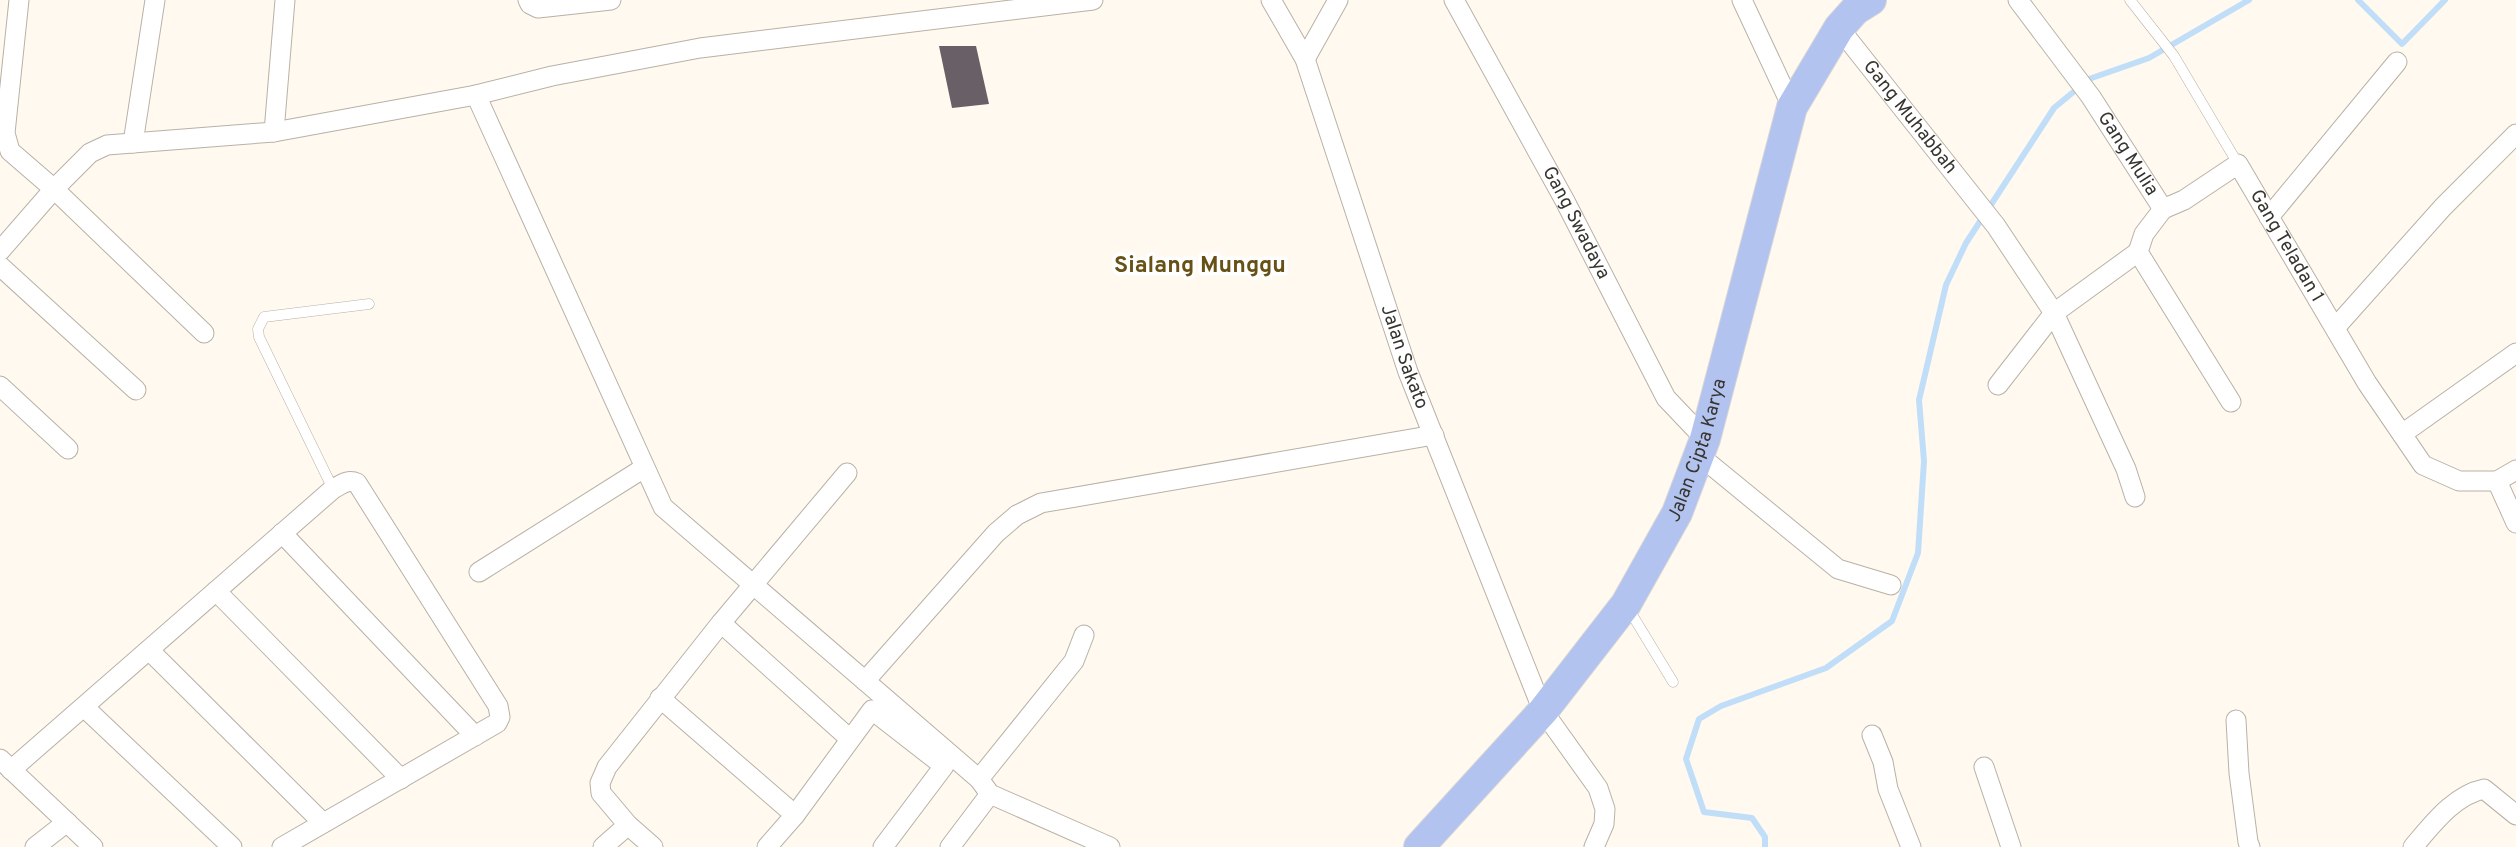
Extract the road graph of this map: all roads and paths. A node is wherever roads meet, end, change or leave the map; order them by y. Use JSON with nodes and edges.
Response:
{"nodes":[{"id":1,"x":19,"y":0,"type":"edge"},
{"id":2,"x":155,"y":0,"type":"edge"},
{"id":3,"x":285,"y":0,"type":"edge"},
{"id":4,"x":528,"y":0,"type":"edge"},
{"id":5,"x":611,"y":0,"type":"edge"},
{"id":6,"x":1093,"y":0,"type":"edge"},
{"id":7,"x":1271,"y":0,"type":"edge"},
{"id":8,"x":1338,"y":0,"type":"edge"},
{"id":9,"x":1454,"y":0,"type":"edge"},
{"id":10,"x":1742,"y":0,"type":"edge"},
{"id":11,"x":1871,"y":0,"type":"edge"},
{"id":12,"x":2018,"y":0,"type":"edge"},
{"id":13,"x":2130,"y":0,"type":"edge"},
{"id":14,"x":1839,"y":28,"type":"junction"},
{"id":15,"x":1305,"y":60,"type":"junction"},
{"id":16,"x":2397,"y":62,"type":"dead end"},
{"id":17,"x":476,"y":96,"type":"junction"},
{"id":18,"x":1792,"y":107,"type":"junction"},
{"id":19,"x":274,"y":132,"type":"junction"},
{"id":20,"x":2516,"y":134,"type":"edge"},
{"id":21,"x":133,"y":143,"type":"junction"},
{"id":22,"x":2238,"y":164,"type":"junction"},
{"id":23,"x":54,"y":190,"type":"junction"},
{"id":24,"x":2163,"y":209,"type":"junction"},
{"id":25,"x":2269,"y":217,"type":"junction"},
{"id":26,"x":0,"y":251,"type":"edge"},
{"id":27,"x":2138,"y":253,"type":"junction"},
{"id":28,"x":0,"y":266,"type":"edge"},
{"id":29,"x":369,"y":304,"type":"dead end"},
{"id":30,"x":2054,"y":313,"type":"junction"},
{"id":31,"x":2335,"y":328,"type":"junction"},
{"id":32,"x":204,"y":333,"type":"dead end"},
{"id":33,"x":2516,"y":353,"type":"edge"},
{"id":34,"x":1998,"y":385,"type":"dead end"},
{"id":35,"x":0,"y":386,"type":"edge"},
{"id":36,"x":136,"y":390,"type":"dead end"},
{"id":37,"x":2231,"y":402,"type":"dead end"},
{"id":38,"x":2402,"y":434,"type":"junction"},
{"id":39,"x":1434,"y":435,"type":"junction"},
{"id":40,"x":1703,"y":447,"type":"junction"},
{"id":41,"x":68,"y":449,"type":"dead end"},
{"id":42,"x":644,"y":468,"type":"junction"},
{"id":43,"x":2516,"y":470,"type":"edge"},
{"id":44,"x":847,"y":473,"type":"dead end"},
{"id":45,"x":2497,"y":481,"type":"junction"},
{"id":46,"x":333,"y":489,"type":"junction"},
{"id":47,"x":2135,"y":497,"type":"dead end"},
{"id":48,"x":2516,"y":523,"type":"edge"},
{"id":49,"x":282,"y":533,"type":"junction"},
{"id":50,"x":479,"y":572,"type":"dead end"},
{"id":51,"x":753,"y":584,"type":"junction"},
{"id":52,"x":1891,"y":585,"type":"dead end"},
{"id":53,"x":216,"y":591,"type":"junction"},
{"id":54,"x":1626,"y":604,"type":"junction"},
{"id":55,"x":721,"y":623,"type":"junction"},
{"id":56,"x":1084,"y":635,"type":"dead end"},
{"id":57,"x":149,"y":650,"type":"junction"},
{"id":58,"x":865,"y":681,"type":"junction"},
{"id":59,"x":1673,"y":682,"type":"dead end"},
{"id":60,"x":660,"y":698,"type":"junction"},
{"id":61,"x":84,"y":707,"type":"junction"},
{"id":62,"x":1543,"y":711,"type":"junction"},
{"id":63,"x":2236,"y":720,"type":"dead end"},
{"id":64,"x":1872,"y":735,"type":"dead end"},
{"id":65,"x":475,"y":736,"type":"junction"},
{"id":66,"x":850,"y":739,"type":"junction"},
{"id":67,"x":6,"y":764,"type":"edge"},
{"id":68,"x":1984,"y":766,"type":"dead end"},
{"id":69,"x":401,"y":779,"type":"junction"},
{"id":70,"x":984,"y":787,"type":"junction"},
{"id":71,"x":795,"y":815,"type":"junction"},
{"id":72,"x":2516,"y":815,"type":"edge"},
{"id":73,"x":67,"y":822,"type":"junction"},
{"id":74,"x":323,"y":823,"type":"junction"},
{"id":75,"x":628,"y":825,"type":"junction"},
{"id":76,"x":2417,"y":846,"type":"edge"},
{"id":77,"x":35,"y":847,"type":"edge"},
{"id":78,"x":93,"y":847,"type":"edge"},
{"id":79,"x":232,"y":847,"type":"edge"},
{"id":80,"x":282,"y":847,"type":"edge"},
{"id":81,"x":603,"y":847,"type":"edge"},
{"id":82,"x":653,"y":847,"type":"edge"},
{"id":83,"x":767,"y":847,"type":"edge"},
{"id":84,"x":883,"y":847,"type":"edge"},
{"id":85,"x":950,"y":847,"type":"edge"},
{"id":86,"x":1110,"y":847,"type":"edge"},
{"id":87,"x":1419,"y":847,"type":"edge"},
{"id":88,"x":1594,"y":847,"type":"edge"},
{"id":89,"x":1911,"y":847,"type":"edge"},
{"id":90,"x":2011,"y":847,"type":"edge"},
{"id":91,"x":2250,"y":847,"type":"edge"}],
"edges":[{"from":1,"to":23,"type":"street"},
{"from":2,"to":21,"type":"street"},
{"from":3,"to":19,"type":"street"},
{"from":4,"to":5,"type":"street"},
{"from":6,"to":17,"type":"street"},
{"from":7,"to":15,"type":"street","name":"Jalan Sakato"},
{"from":8,"to":15,"type":"street"},
{"from":9,"to":40,"type":"street","name":"Gang Swadaya"},
{"from":10,"to":18,"type":"street"},
{"from":11,"to":14,"type":"main road","name":"Jalan Cipta Karya"},
{"from":12,"to":24,"type":"street","name":"Gang Mulia"},
{"from":13,"to":22,"type":"lane","name":"Gang Teladan 1"},
{"from":14,"to":18,"type":"main road","name":"Jalan Cipta Karya"},
{"from":14,"to":30,"type":"street","name":"Gang Muhabbah"},
{"from":15,"to":39,"type":"street","name":"Jalan Sakato"},
{"from":16,"to":25,"type":"street"},
{"from":17,"to":19,"type":"street"},
{"from":17,"to":42,"type":"street"},
{"from":18,"to":40,"type":"main road","name":"Jalan Cipta Karya"},
{"from":19,"to":21,"type":"street"},
{"from":20,"to":31,"type":"street"},
{"from":21,"to":23,"type":"street"},
{"from":22,"to":24,"type":"street"},
{"from":22,"to":25,"type":"street","name":"Gang Teladan 1"},
{"from":23,"to":26,"type":"street"},
{"from":23,"to":32,"type":"street"},
{"from":24,"to":27,"type":"street"},
{"from":25,"to":31,"type":"street","name":"Gang Teladan 1"},
{"from":27,"to":30,"type":"street"},
{"from":27,"to":37,"type":"street"},
{"from":28,"to":36,"type":"street"},
{"from":29,"to":46,"type":"lane"},
{"from":30,"to":34,"type":"street"},
{"from":30,"to":47,"type":"street"},
{"from":31,"to":38,"type":"street","name":"Gang Teladan 1"},
{"from":33,"to":38,"type":"street"},
{"from":35,"to":41,"type":"street"},
{"from":38,"to":45,"type":"street","name":"Gang Teladan 1"},
{"from":39,"to":58,"type":"street"},
{"from":39,"to":62,"type":"street","name":"Jalan Sakato"},
{"from":40,"to":52,"type":"street","name":"Gang Swadaya"},
{"from":40,"to":54,"type":"main road","name":"Jalan Cipta Karya"},
{"from":42,"to":50,"type":"street"},
{"from":42,"to":51,"type":"street"},
{"from":43,"to":45,"type":"street"},
{"from":44,"to":51,"type":"street"},
{"from":45,"to":48,"type":"street"},
{"from":46,"to":49,"type":"street"},
{"from":46,"to":65,"type":"street"},
{"from":49,"to":53,"type":"street"},
{"from":49,"to":65,"type":"street"},
{"from":51,"to":55,"type":"street"},
{"from":51,"to":58,"type":"street"},
{"from":53,"to":57,"type":"street"},
{"from":53,"to":69,"type":"street"},
{"from":54,"to":59,"type":"lane"},
{"from":54,"to":62,"type":"main road","name":"Jalan Cipta Karya"},
{"from":55,"to":60,"type":"street"},
{"from":55,"to":66,"type":"street"},
{"from":56,"to":70,"type":"street"},
{"from":57,"to":61,"type":"street"},
{"from":57,"to":74,"type":"street"},
{"from":58,"to":70,"type":"street"},
{"from":60,"to":71,"type":"street"},
{"from":60,"to":75,"type":"street"},
{"from":61,"to":67,"type":"street"},
{"from":61,"to":79,"type":"street"},
{"from":62,"to":87,"type":"main road","name":"Jalan Cipta Karya"},
{"from":62,"to":88,"type":"street","name":"Jalan Sakato"},
{"from":63,"to":91,"type":"street"},
{"from":64,"to":89,"type":"street"},
{"from":65,"to":69,"type":"street"},
{"from":66,"to":71,"type":"street"},
{"from":66,"to":84,"type":"street"},
{"from":67,"to":73,"type":"street"},
{"from":68,"to":90,"type":"street"},
{"from":69,"to":74,"type":"street"},
{"from":70,"to":85,"type":"street"},
{"from":70,"to":86,"type":"street"},
{"from":71,"to":83,"type":"street"},
{"from":72,"to":76,"type":"street"},
{"from":73,"to":77,"type":"street"},
{"from":73,"to":78,"type":"street"},
{"from":74,"to":80,"type":"street"},
{"from":75,"to":81,"type":"street"},
{"from":75,"to":82,"type":"street"}]}
